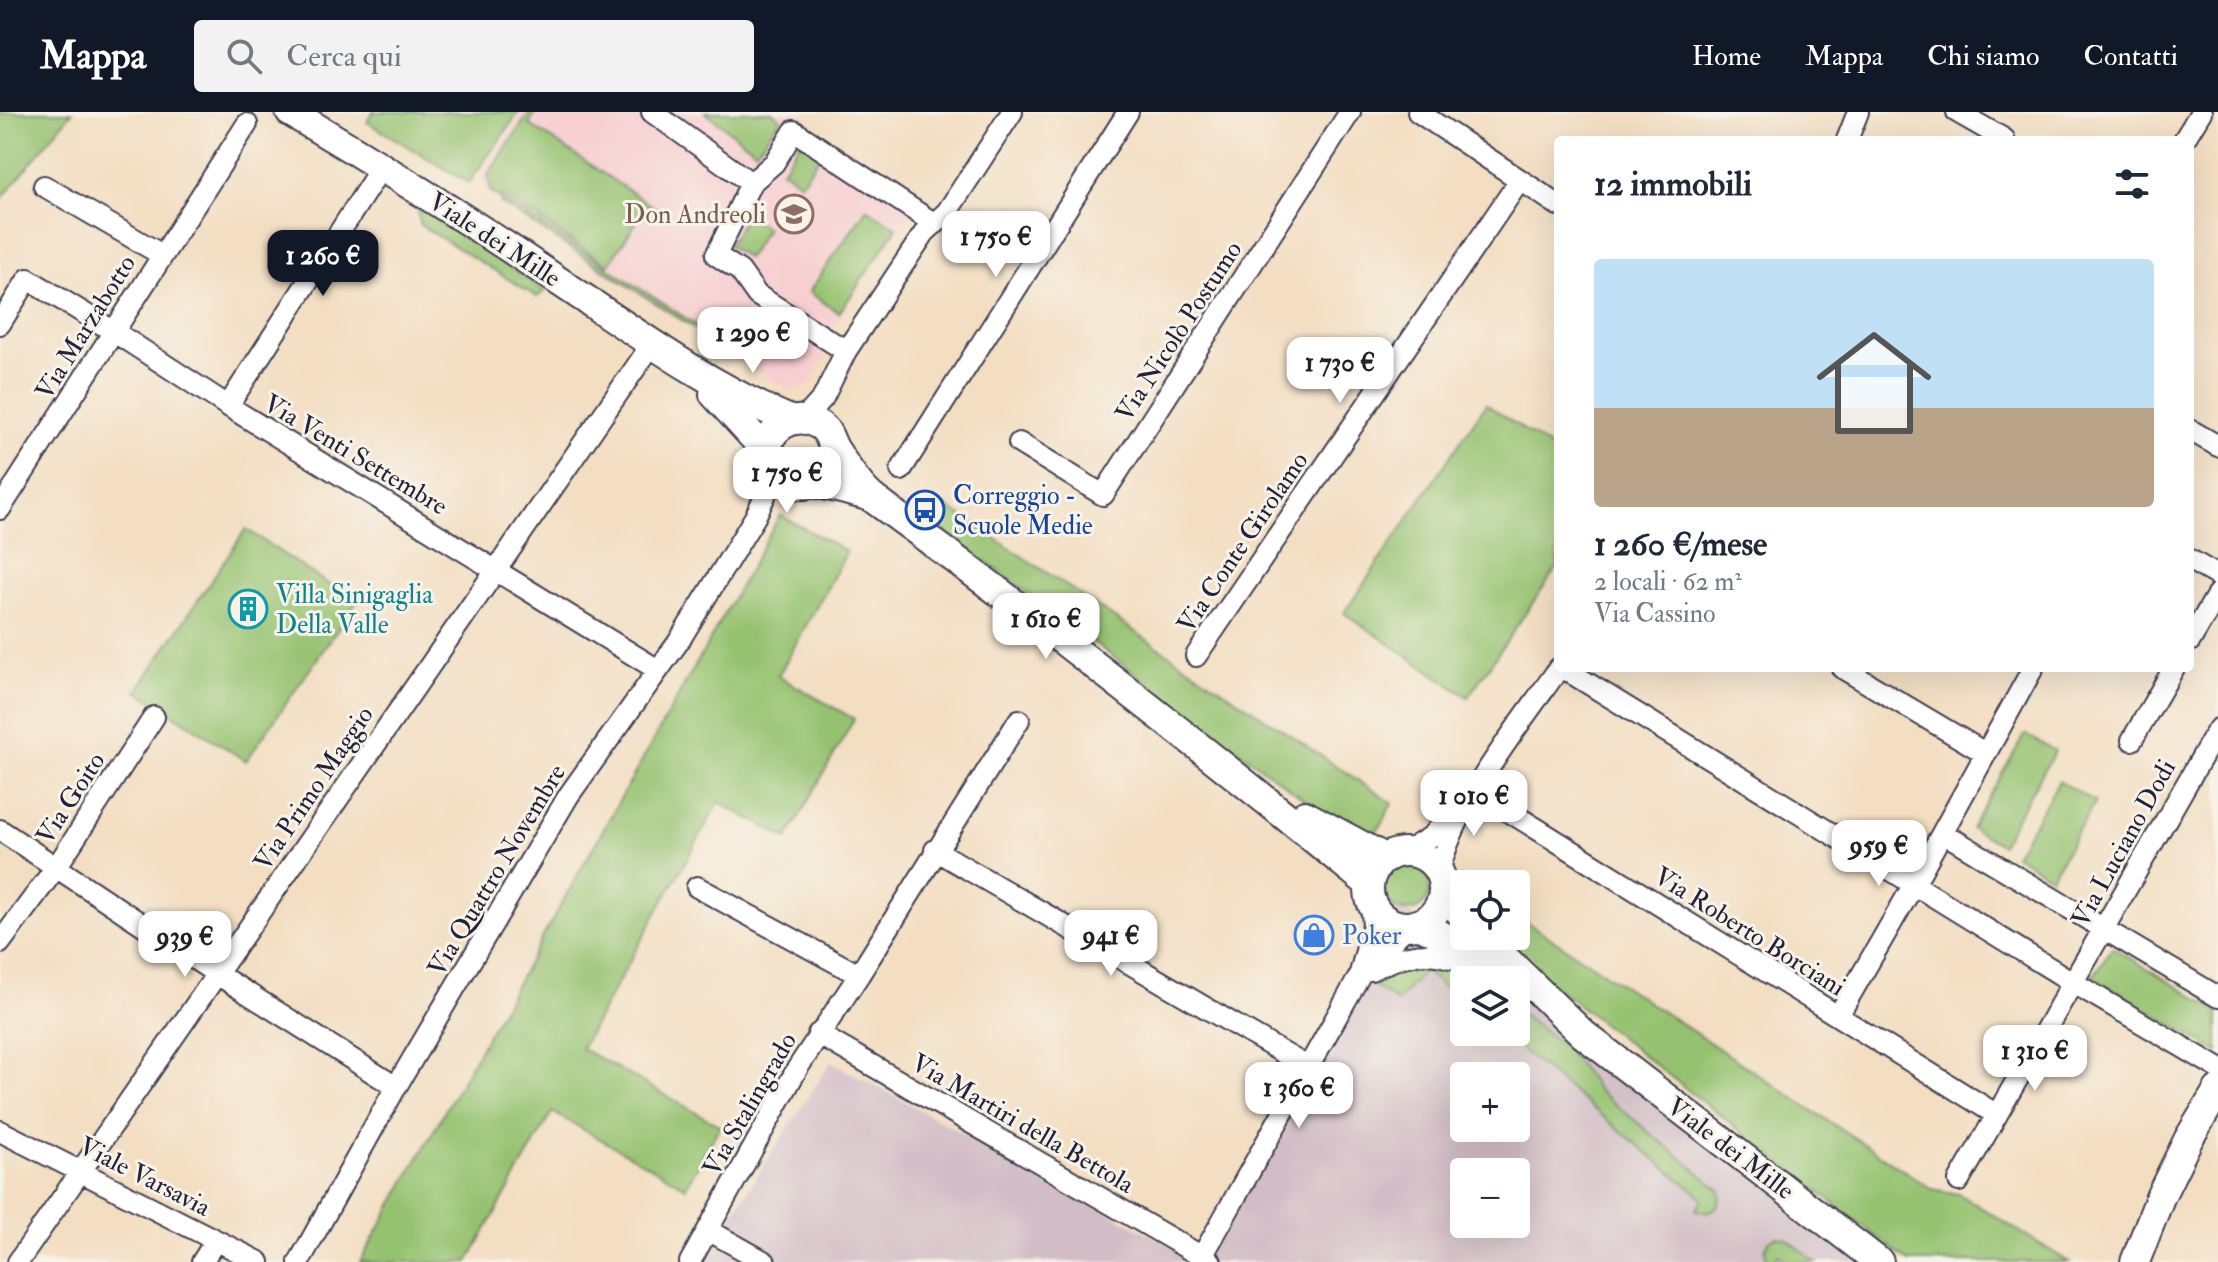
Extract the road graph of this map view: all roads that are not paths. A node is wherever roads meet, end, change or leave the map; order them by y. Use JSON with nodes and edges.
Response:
{"nodes":[{"id":1,"x":290,"y":112,"type":"edge"},
{"id":2,"x":652,"y":112,"type":"edge"},
{"id":3,"x":1012,"y":112,"type":"edge"},
{"id":4,"x":1128,"y":112,"type":"edge"},
{"id":5,"x":1350,"y":112,"type":"edge"},
{"id":6,"x":1418,"y":112,"type":"edge"},
{"id":7,"x":1858,"y":112,"type":"edge"},
{"id":8,"x":1957,"y":112,"type":"edge"},
{"id":9,"x":2201,"y":112,"type":"edge"},
{"id":10,"x":247,"y":124,"type":"dead end"},
{"id":11,"x":1849,"y":136,"type":"edge"},
{"id":12,"x":1999,"y":136,"type":"edge"},
{"id":13,"x":2186,"y":136,"type":"edge"},
{"id":14,"x":382,"y":166,"type":"junction"},
{"id":15,"x":1520,"y":180,"type":"junction"},
{"id":16,"x":751,"y":183,"type":"junction"},
{"id":17,"x":44,"y":186,"type":"dead end"},
{"id":18,"x":1554,"y":202,"type":"edge"},
{"id":19,"x":935,"y":224,"type":"junction"},
{"id":20,"x":162,"y":255,"type":"junction"},
{"id":21,"x":0,"y":324,"type":"edge"},
{"id":22,"x":113,"y":331,"type":"junction"},
{"id":23,"x":652,"y":344,"type":"junction"},
{"id":24,"x":846,"y":351,"type":"junction"},
{"id":25,"x":694,"y":373,"type":"junction"},
{"id":26,"x":228,"y":406,"type":"junction"},
{"id":27,"x":797,"y":420,"type":"junction"},
{"id":28,"x":2194,"y":432,"type":"edge"},
{"id":29,"x":1019,"y":443,"type":"dead end"},
{"id":30,"x":2218,"y":446,"type":"edge"},
{"id":31,"x":834,"y":447,"type":"junction"},
{"id":32,"x":768,"y":458,"type":"junction"},
{"id":33,"x":901,"y":470,"type":"dead end"},
{"id":34,"x":803,"y":484,"type":"junction"},
{"id":35,"x":871,"y":497,"type":"junction"},
{"id":36,"x":0,"y":509,"type":"edge"},
{"id":37,"x":755,"y":517,"type":"junction"},
{"id":38,"x":2194,"y":562,"type":"edge"},
{"id":39,"x":494,"y":570,"type":"junction"},
{"id":40,"x":2218,"y":576,"type":"edge"},
{"id":41,"x":2218,"y":593,"type":"edge"},
{"id":42,"x":2194,"y":634,"type":"edge"},
{"id":43,"x":1196,"y":656,"type":"dead end"},
{"id":44,"x":658,"y":670,"type":"junction"},
{"id":45,"x":1558,"y":672,"type":"edge"},
{"id":46,"x":1568,"y":672,"type":"edge"},
{"id":47,"x":1849,"y":672,"type":"edge"},
{"id":48,"x":2031,"y":672,"type":"edge"},
{"id":49,"x":2172,"y":672,"type":"edge"},
{"id":50,"x":154,"y":717,"type":"dead end"},
{"id":51,"x":1019,"y":720,"type":"dead end"},
{"id":52,"x":2218,"y":729,"type":"edge"},
{"id":53,"x":2132,"y":740,"type":"dead end"},
{"id":54,"x":1985,"y":753,"type":"junction"},
{"id":55,"x":1249,"y":786,"type":"junction"},
{"id":56,"x":1476,"y":791,"type":"junction"},
{"id":57,"x":0,"y":830,"type":"edge"},
{"id":58,"x":1943,"y":833,"type":"junction"},
{"id":59,"x":935,"y":850,"type":"junction"},
{"id":60,"x":1396,"y":855,"type":"junction"},
{"id":61,"x":57,"y":866,"type":"junction"},
{"id":62,"x":1441,"y":880,"type":"junction"},
{"id":63,"x":1914,"y":884,"type":"junction"},
{"id":64,"x":697,"y":887,"type":"dead end"},
{"id":65,"x":1370,"y":893,"type":"junction"},
{"id":66,"x":1450,"y":895,"type":"edge"},
{"id":67,"x":1412,"y":925,"type":"junction"},
{"id":68,"x":2105,"y":929,"type":"junction"},
{"id":69,"x":0,"y":943,"type":"edge"},
{"id":70,"x":1496,"y":950,"type":"edge"},
{"id":71,"x":1472,"y":966,"type":"edge"},
{"id":72,"x":1487,"y":966,"type":"edge"},
{"id":73,"x":217,"y":974,"type":"junction"},
{"id":74,"x":859,"y":975,"type":"junction"},
{"id":75,"x":1360,"y":975,"type":"junction"},
{"id":76,"x":2074,"y":983,"type":"junction"},
{"id":77,"x":2218,"y":997,"type":"edge"},
{"id":78,"x":1530,"y":998,"type":"edge"},
{"id":79,"x":1838,"y":1016,"type":"junction"},
{"id":80,"x":818,"y":1034,"type":"junction"},
{"id":81,"x":1583,"y":1034,"type":"junction"},
{"id":82,"x":1309,"y":1068,"type":"junction"},
{"id":83,"x":2218,"y":1068,"type":"edge"},
{"id":84,"x":396,"y":1087,"type":"junction"},
{"id":85,"x":2218,"y":1090,"type":"edge"},
{"id":86,"x":1997,"y":1115,"type":"junction"},
{"id":87,"x":3,"y":1138,"type":"edge"},
{"id":88,"x":80,"y":1172,"type":"junction"},
{"id":89,"x":1959,"y":1181,"type":"dead end"},
{"id":90,"x":708,"y":1230,"type":"junction"},
{"id":91,"x":216,"y":1240,"type":"junction"},
{"id":92,"x":2142,"y":1255,"type":"edge"},
{"id":93,"x":1204,"y":1260,"type":"edge"},
{"id":94,"x":18,"y":1262,"type":"edge"},
{"id":95,"x":202,"y":1262,"type":"edge"},
{"id":96,"x":259,"y":1262,"type":"edge"},
{"id":97,"x":299,"y":1262,"type":"edge"},
{"id":98,"x":690,"y":1262,"type":"edge"},
{"id":99,"x":765,"y":1262,"type":"edge"},
{"id":100,"x":1879,"y":1262,"type":"edge"}],
"edges":[{"from":1,"to":14,"type":"main road","name":"Viale dei Mille"},
{"from":2,"to":16,"type":"street"},
{"from":3,"to":19,"type":"street"},
{"from":4,"to":33,"type":"street"},
{"from":5,"to":29,"type":"street","name":"Via Nicolò Postumo"},
{"from":6,"to":15,"type":"street"},
{"from":7,"to":11,"type":"street"},
{"from":8,"to":12,"type":"street"},
{"from":9,"to":13,"type":"street"},
{"from":10,"to":20,"type":"street","name":"Via Marzabotto"},
{"from":14,"to":23,"type":"main road","name":"Viale dei Mille"},
{"from":14,"to":26,"type":"street"},
{"from":15,"to":18,"type":"street"},
{"from":15,"to":43,"type":"street","name":"Via Conte Girolamo"},
{"from":16,"to":19,"type":"street"},
{"from":16,"to":24,"type":"street"},
{"from":17,"to":20,"type":"street","name":"Via Marzabotto"},
{"from":19,"to":24,"type":"street"},
{"from":20,"to":22,"type":"street","name":"Via Marzabotto"},
{"from":21,"to":22,"type":"street","name":"Via Venti Settembre"},
{"from":22,"to":26,"type":"street","name":"Via Venti Settembre"},
{"from":22,"to":36,"type":"street","name":"Via Marzabotto"},
{"from":23,"to":25,"type":"main road","name":"Viale dei Mille"},
{"from":23,"to":39,"type":"street","name":"Via Primo Maggio"},
{"from":24,"to":27,"type":"street"},
{"from":25,"to":27,"type":"main road","name":"Viale dei Mille"},
{"from":25,"to":32,"type":"main road","name":"Viale dei Mille"},
{"from":26,"to":39,"type":"street","name":"Via Venti Settembre"},
{"from":27,"to":31,"type":"main road","name":"Viale dei Mille"},
{"from":27,"to":32,"type":"main road"},
{"from":28,"to":30,"type":"street"},
{"from":31,"to":34,"type":"main road"},
{"from":31,"to":35,"type":"main road","name":"Viale dei Mille"},
{"from":32,"to":34,"type":"main road","name":"Viale dei Mille"},
{"from":32,"to":37,"type":"street","name":"Via Quattro Novembre"},
{"from":34,"to":35,"type":"main road","name":"Viale dei Mille"},
{"from":34,"to":37,"type":"street","name":"Via Quattro Novembre"},
{"from":35,"to":55,"type":"main road","name":"Viale dei Mille"},
{"from":37,"to":44,"type":"street","name":"Via Quattro Novembre"},
{"from":38,"to":40,"type":"street"},
{"from":39,"to":44,"type":"street","name":"Via Venti Settembre"},
{"from":39,"to":73,"type":"street","name":"Via Primo Maggio"},
{"from":41,"to":42,"type":"street"},
{"from":44,"to":84,"type":"street","name":"Via Quattro Novembre"},
{"from":45,"to":56,"type":"street"},
{"from":46,"to":63,"type":"street"},
{"from":47,"to":54,"type":"street"},
{"from":48,"to":54,"type":"street"},
{"from":49,"to":53,"type":"street"},
{"from":50,"to":61,"type":"street","name":"Via Goito"},
{"from":51,"to":59,"type":"street","name":"Via Stalingrado"},
{"from":52,"to":68,"type":"street","name":"Via Luciano Dodi"},
{"from":54,"to":58,"type":"street"},
{"from":55,"to":60,"type":"main road","name":"Viale dei Mille"},
{"from":55,"to":65,"type":"main road","name":"Viale dei Mille"},
{"from":56,"to":60,"type":"street"},
{"from":56,"to":62,"type":"street"},
{"from":56,"to":79,"type":"street","name":"Via Roberto Borciani"},
{"from":57,"to":61,"type":"street"},
{"from":58,"to":63,"type":"street"},
{"from":58,"to":68,"type":"street"},
{"from":59,"to":74,"type":"street","name":"Via Stalingrado"},
{"from":59,"to":82,"type":"street"},
{"from":60,"to":62,"type":"main road","name":"Viale dei Mille"},
{"from":60,"to":65,"type":"main road"},
{"from":61,"to":69,"type":"street","name":"Via Goito"},
{"from":61,"to":73,"type":"street"},
{"from":62,"to":66,"type":"main road","name":"Viale dei Mille"},
{"from":62,"to":67,"type":"main road"},
{"from":63,"to":76,"type":"street"},
{"from":63,"to":79,"type":"street"},
{"from":64,"to":74,"type":"street"},
{"from":65,"to":67,"type":"main road","name":"Viale dei Mille"},
{"from":65,"to":75,"type":"street"},
{"from":67,"to":72,"type":"main road","name":"Viale dei Mille"},
{"from":67,"to":75,"type":"street"},
{"from":68,"to":76,"type":"street","name":"Via Luciano Dodi"},
{"from":68,"to":77,"type":"street"},
{"from":70,"to":81,"type":"main road","name":"Viale dei Mille"},
{"from":71,"to":75,"type":"street"},
{"from":73,"to":84,"type":"street"},
{"from":73,"to":88,"type":"street","name":"Via Primo Maggio"},
{"from":74,"to":80,"type":"street","name":"Via Stalingrado"},
{"from":75,"to":82,"type":"street"},
{"from":76,"to":83,"type":"street"},
{"from":76,"to":86,"type":"street","name":"Via Luciano Dodi"},
{"from":78,"to":81,"type":"main road","name":"Viale dei Mille"},
{"from":79,"to":86,"type":"street","name":"Via Roberto Borciani"},
{"from":80,"to":90,"type":"street","name":"Via Stalingrado"},
{"from":80,"to":93,"type":"street","name":"Via Martiri della Bettola"},
{"from":81,"to":100,"type":"main road","name":"Viale dei Mille"},
{"from":82,"to":93,"type":"street"},
{"from":84,"to":97,"type":"street","name":"Via Quattro Novembre"},
{"from":85,"to":92,"type":"main road"},
{"from":86,"to":89,"type":"street","name":"Via Luciano Dodi"},
{"from":87,"to":88,"type":"street","name":"Viale Varsavia"},
{"from":88,"to":91,"type":"street","name":"Viale Varsavia"},
{"from":88,"to":94,"type":"street","name":"Via Primo Maggio"},
{"from":90,"to":98,"type":"street","name":"Via Stalingrado"},
{"from":90,"to":99,"type":"street"},
{"from":91,"to":95,"type":"street"},
{"from":91,"to":96,"type":"street","name":"Viale Varsavia"}]}
